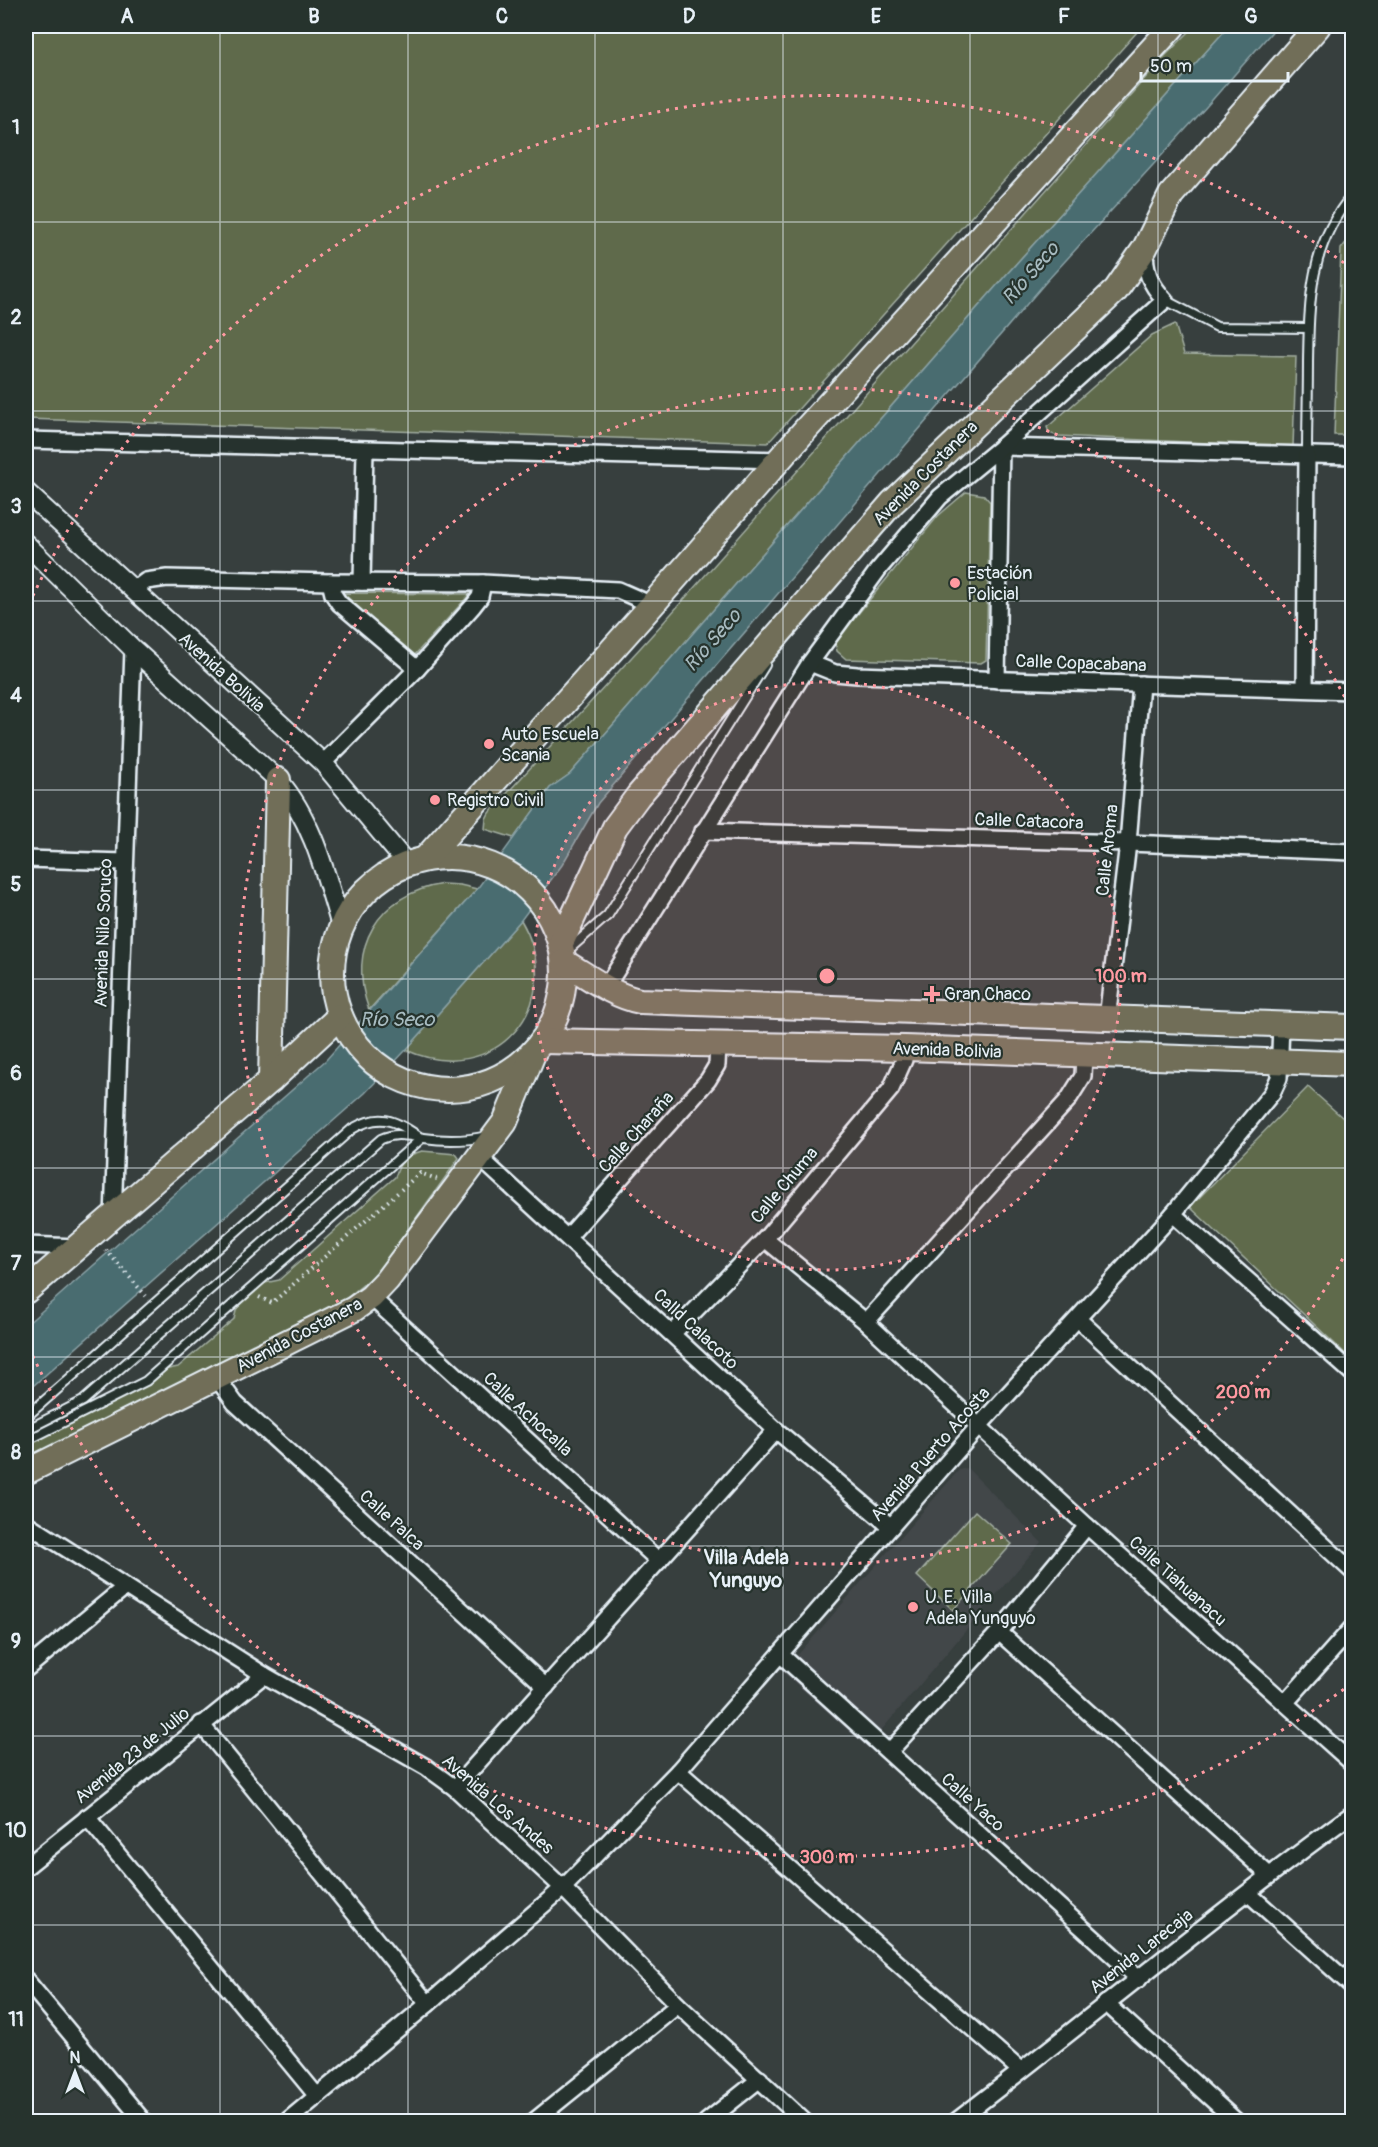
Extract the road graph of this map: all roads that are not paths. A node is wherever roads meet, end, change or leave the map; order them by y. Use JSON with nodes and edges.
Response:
{"nodes":[{"id":1,"x":1318,"y":26,"type":"edge"},
{"id":2,"x":1168,"y":27,"type":"edge"},
{"id":3,"x":1353,"y":195,"type":"edge"},
{"id":4,"x":1145,"y":248,"type":"junction"},
{"id":5,"x":1165,"y":300,"type":"junction"},
{"id":6,"x":1308,"y":328,"type":"junction"},
{"id":7,"x":26,"y":440,"type":"edge"},
{"id":8,"x":1001,"y":447,"type":"junction"},
{"id":9,"x":365,"y":450,"type":"junction"},
{"id":10,"x":1307,"y":455,"type":"junction"},
{"id":11,"x":1353,"y":456,"type":"edge"},
{"id":12,"x":780,"y":460,"type":"junction"},
{"id":13,"x":26,"y":492,"type":"edge"},
{"id":14,"x":26,"y":544,"type":"edge"},
{"id":15,"x":330,"y":582,"type":"junction"},
{"id":16,"x":362,"y":582,"type":"junction"},
{"id":17,"x":483,"y":583,"type":"junction"},
{"id":18,"x":133,"y":591,"type":"junction"},
{"id":19,"x":652,"y":605,"type":"junction"},
{"id":20,"x":803,"y":606,"type":"junction"},
{"id":21,"x":133,"y":649,"type":"junction"},
{"id":22,"x":810,"y":663,"type":"junction"},
{"id":23,"x":417,"y":669,"type":"junction"},
{"id":24,"x":997,"y":680,"type":"junction"},
{"id":25,"x":1141,"y":684,"type":"junction"},
{"id":26,"x":1305,"y":689,"type":"junction"},
{"id":27,"x":1353,"y":691,"type":"edge"},
{"id":28,"x":323,"y":763,"type":"junction"},
{"id":29,"x":279,"y":780,"type":"junction"},
{"id":30,"x":704,"y":831,"type":"junction"},
{"id":31,"x":1128,"y":843,"type":"junction"},
{"id":32,"x":1353,"y":852,"type":"edge"},
{"id":33,"x":26,"y":859,"type":"edge"},
{"id":34,"x":426,"y":860,"type":"junction"},
{"id":35,"x":125,"y":862,"type":"junction"},
{"id":36,"x":341,"y":926,"type":"junction"},
{"id":37,"x":560,"y":946,"type":"junction"},
{"id":38,"x":606,"y":987,"type":"junction"},
{"id":39,"x":1107,"y":1019,"type":"junction"},
{"id":40,"x":1281,"y":1024,"type":"junction"},
{"id":41,"x":344,"y":1025,"type":"junction"},
{"id":42,"x":1353,"y":1027,"type":"edge"},
{"id":43,"x":718,"y":1045,"type":"junction"},
{"id":44,"x":538,"y":1046,"type":"junction"},
{"id":45,"x":905,"y":1048,"type":"junction"},
{"id":46,"x":1084,"y":1055,"type":"junction"},
{"id":47,"x":1281,"y":1062,"type":"junction"},
{"id":48,"x":1353,"y":1064,"type":"edge"},
{"id":49,"x":271,"y":1080,"type":"junction"},
{"id":50,"x":496,"y":1133,"type":"junction"},
{"id":51,"x":422,"y":1138,"type":"junction"},
{"id":52,"x":478,"y":1156,"type":"junction"},
{"id":53,"x":1173,"y":1214,"type":"junction"},
{"id":54,"x":113,"y":1218,"type":"junction"},
{"id":55,"x":568,"y":1237,"type":"junction"},
{"id":56,"x":765,"y":1239,"type":"junction"},
{"id":57,"x":26,"y":1245,"type":"edge"},
{"id":58,"x":78,"y":1247,"type":"junction"},
{"id":59,"x":26,"y":1292,"type":"edge"},
{"id":60,"x":371,"y":1297,"type":"junction"},
{"id":61,"x":1078,"y":1319,"type":"junction"},
{"id":62,"x":866,"y":1322,"type":"junction"},
{"id":63,"x":672,"y":1334,"type":"junction"},
{"id":64,"x":1353,"y":1373,"type":"edge"},
{"id":65,"x":217,"y":1377,"type":"junction"},
{"id":66,"x":26,"y":1417,"type":"edge"},
{"id":67,"x":978,"y":1427,"type":"junction"},
{"id":68,"x":26,"y":1430,"type":"edge"},
{"id":69,"x":776,"y":1430,"type":"junction"},
{"id":70,"x":26,"y":1441,"type":"edge"},
{"id":71,"x":26,"y":1472,"type":"edge"},
{"id":72,"x":26,"y":1523,"type":"edge"},
{"id":73,"x":1087,"y":1526,"type":"junction"},
{"id":74,"x":891,"y":1527,"type":"junction"},
{"id":75,"x":659,"y":1561,"type":"junction"},
{"id":76,"x":1353,"y":1571,"type":"edge"},
{"id":77,"x":125,"y":1587,"type":"junction"},
{"id":78,"x":1353,"y":1628,"type":"edge"},
{"id":79,"x":999,"y":1632,"type":"junction"},
{"id":80,"x":780,"y":1654,"type":"junction"},
{"id":81,"x":26,"y":1669,"type":"edge"},
{"id":82,"x":264,"y":1675,"type":"junction"},
{"id":83,"x":546,"y":1687,"type":"junction"},
{"id":84,"x":1285,"y":1703,"type":"junction"},
{"id":85,"x":201,"y":1724,"type":"junction"},
{"id":86,"x":889,"y":1752,"type":"junction"},
{"id":87,"x":1353,"y":1763,"type":"edge"},
{"id":88,"x":678,"y":1771,"type":"junction"},
{"id":89,"x":455,"y":1788,"type":"junction"},
{"id":90,"x":1353,"y":1814,"type":"edge"},
{"id":91,"x":87,"y":1817,"type":"junction"},
{"id":92,"x":26,"y":1867,"type":"edge"},
{"id":93,"x":1269,"y":1875,"type":"junction"},
{"id":94,"x":563,"y":1888,"type":"junction"},
{"id":95,"x":1248,"y":1893,"type":"junction"},
{"id":96,"x":1139,"y":1979,"type":"junction"},
{"id":97,"x":26,"y":1980,"type":"edge"},
{"id":98,"x":1353,"y":1986,"type":"edge"},
{"id":99,"x":1106,"y":2003,"type":"junction"},
{"id":100,"x":428,"y":2004,"type":"junction"},
{"id":101,"x":678,"y":2005,"type":"junction"},
{"id":102,"x":1020,"y":2070,"type":"junction"},
{"id":103,"x":760,"y":2079,"type":"junction"},
{"id":104,"x":317,"y":2096,"type":"junction"},
{"id":105,"x":144,"y":2121,"type":"edge"},
{"id":106,"x":286,"y":2121,"type":"edge"},
{"id":107,"x":533,"y":2121,"type":"edge"},
{"id":108,"x":706,"y":2121,"type":"edge"},
{"id":109,"x":805,"y":2121,"type":"edge"},
{"id":110,"x":958,"y":2121,"type":"edge"},
{"id":111,"x":1237,"y":2121,"type":"edge"}],
"edges":[{"from":1,"to":4,"type":"main road","name":"Avenida Costanera"},
{"from":2,"to":12,"type":"main road"},
{"from":3,"to":6,"type":"lane"},
{"from":4,"to":5,"type":"street"},
{"from":4,"to":20,"type":"main road","name":"Avenida Costanera"},
{"from":5,"to":6,"type":"lane"},
{"from":5,"to":8,"type":"street"},
{"from":6,"to":10,"type":"lane"},
{"from":7,"to":9,"type":"street"},
{"from":8,"to":10,"type":"street"},
{"from":8,"to":22,"type":"street"},
{"from":8,"to":24,"type":"street"},
{"from":9,"to":12,"type":"street"},
{"from":9,"to":16,"type":"street"},
{"from":10,"to":11,"type":"street"},
{"from":10,"to":26,"type":"street"},
{"from":12,"to":19,"type":"main road"},
{"from":13,"to":18,"type":"street","name":"Avenida Bolivia"},
{"from":14,"to":21,"type":"street"},
{"from":15,"to":16,"type":"street"},
{"from":15,"to":18,"type":"street"},
{"from":15,"to":23,"type":"street"},
{"from":16,"to":17,"type":"street"},
{"from":17,"to":19,"type":"street"},
{"from":17,"to":23,"type":"street"},
{"from":18,"to":28,"type":"street","name":"Avenida Bolivia"},
{"from":19,"to":34,"type":"main road"},
{"from":20,"to":37,"type":"main road","name":"Avenida Costanera"},
{"from":20,"to":37,"type":"lane"},
{"from":21,"to":29,"type":"street"},
{"from":21,"to":35,"type":"street","name":"Avenida Nilo Soruco"},
{"from":22,"to":24,"type":"street","name":"Calle Copacabana"},
{"from":22,"to":30,"type":"street"},
{"from":23,"to":28,"type":"street"},
{"from":24,"to":25,"type":"street","name":"Calle Copacabana"},
{"from":25,"to":26,"type":"street","name":"Calle Copacabana"},
{"from":25,"to":31,"type":"street","name":"Calle Aroma"},
{"from":26,"to":27,"type":"street","name":"Calle Copacabana"},
{"from":28,"to":34,"type":"street","name":"Avenida Bolivia"},
{"from":29,"to":36,"type":"street"},
{"from":29,"to":49,"type":"main road"},
{"from":30,"to":31,"type":"street","name":"Calle Catacora"},
{"from":30,"to":38,"type":"street"},
{"from":31,"to":32,"type":"street","name":"Calle Catacora"},
{"from":31,"to":39,"type":"street","name":"Calle Aroma"},
{"from":33,"to":35,"type":"street"},
{"from":34,"to":36,"type":"main road"},
{"from":34,"to":37,"type":"main road"},
{"from":35,"to":54,"type":"street","name":"Avenida Nilo Soruco"},
{"from":36,"to":41,"type":"main road"},
{"from":37,"to":38,"type":"main road","name":"Avenida Bolivia"},
{"from":37,"to":44,"type":"main road","name":"Avenida Costanera"},
{"from":38,"to":39,"type":"main road","name":"Avenida Bolivia"},
{"from":39,"to":40,"type":"main road","name":"Avenida Bolivia"},
{"from":40,"to":42,"type":"main road","name":"Avenida Bolivia"},
{"from":40,"to":47,"type":"street","name":"Avenida Puerto Acosta"},
{"from":41,"to":44,"type":"main road"},
{"from":41,"to":49,"type":"main road"},
{"from":43,"to":44,"type":"main road","name":"Avenida Bolivia"},
{"from":43,"to":45,"type":"main road","name":"Avenida Bolivia"},
{"from":43,"to":55,"type":"street","name":"Calle Charaña"},
{"from":44,"to":50,"type":"main road","name":"Avenida Costanera"},
{"from":45,"to":46,"type":"main road","name":"Avenida Bolivia"},
{"from":45,"to":56,"type":"street","name":"Calle Chuma"},
{"from":46,"to":47,"type":"main road","name":"Avenida Bolivia"},
{"from":46,"to":62,"type":"street"},
{"from":47,"to":48,"type":"main road","name":"Avenida Bolivia"},
{"from":47,"to":53,"type":"street","name":"Avenida Puerto Acosta"},
{"from":49,"to":54,"type":"main road"},
{"from":50,"to":51,"type":"lane"},
{"from":50,"to":52,"type":"main road","name":"Avenida Costanera"},
{"from":51,"to":66,"type":"lane"},
{"from":51,"to":68,"type":"lane"},
{"from":51,"to":70,"type":"lane"},
{"from":52,"to":55,"type":"street","name":"Calld Calacoto"},
{"from":52,"to":60,"type":"main road","name":"Avenida Costanera"},
{"from":53,"to":61,"type":"street","name":"Avenida Puerto Acosta"},
{"from":53,"to":64,"type":"street"},
{"from":54,"to":58,"type":"main road"},
{"from":55,"to":63,"type":"street","name":"Calld Calacoto"},
{"from":56,"to":62,"type":"street","name":"Calle Tiahuanacu"},
{"from":56,"to":63,"type":"street","name":"Calle Chuma"},
{"from":57,"to":58,"type":"street"},
{"from":58,"to":59,"type":"main road"},
{"from":60,"to":65,"type":"main road","name":"Avenida Costanera"},
{"from":60,"to":75,"type":"street","name":"Calle Achocalla"},
{"from":61,"to":67,"type":"street","name":"Avenida Puerto Acosta"},
{"from":61,"to":76,"type":"street"},
{"from":62,"to":67,"type":"street","name":"Calle Tiahuanacu"},
{"from":63,"to":69,"type":"street","name":"Calld Calacoto"},
{"from":65,"to":71,"type":"main road","name":"Avenida Costanera"},
{"from":65,"to":83,"type":"street","name":"Calle Palca"},
{"from":67,"to":73,"type":"street","name":"Calle Tiahuanacu"},
{"from":67,"to":74,"type":"street","name":"Avenida Puerto Acosta"},
{"from":69,"to":74,"type":"street","name":"Calld Calacoto"},
{"from":69,"to":75,"type":"street"},
{"from":72,"to":77,"type":"street","name":"Avenida Los Andes"},
{"from":73,"to":79,"type":"street"},
{"from":73,"to":84,"type":"street","name":"Calle Tiahuanacu"},
{"from":74,"to":80,"type":"street","name":"Avenida Puerto Acosta"},
{"from":75,"to":83,"type":"street"},
{"from":77,"to":81,"type":"street"},
{"from":77,"to":82,"type":"street","name":"Avenida Los Andes"},
{"from":78,"to":84,"type":"street"},
{"from":79,"to":86,"type":"street"},
{"from":79,"to":93,"type":"street"},
{"from":80,"to":86,"type":"street","name":"Calle Yaco"},
{"from":80,"to":88,"type":"street","name":"Avenida Puerto Acosta"},
{"from":82,"to":85,"type":"street","name":"Avenida 23 de Julio"},
{"from":82,"to":89,"type":"street","name":"Avenida Los Andes"},
{"from":83,"to":89,"type":"street"},
{"from":84,"to":87,"type":"street","name":"Calle Tiahuanacu"},
{"from":85,"to":91,"type":"street","name":"Avenida 23 de Julio"},
{"from":85,"to":100,"type":"street"},
{"from":86,"to":96,"type":"street","name":"Calle Yaco"},
{"from":88,"to":94,"type":"street","name":"Avenida Puerto Acosta"},
{"from":88,"to":102,"type":"street"},
{"from":89,"to":94,"type":"street","name":"Avenida Los Andes"},
{"from":90,"to":93,"type":"street","name":"Avenida Larecaja"},
{"from":91,"to":92,"type":"street","name":"Avenida 23 de Julio"},
{"from":91,"to":104,"type":"street"},
{"from":93,"to":95,"type":"street","name":"Avenida Larecaja"},
{"from":94,"to":100,"type":"street","name":"Avenida Puerto Acosta"},
{"from":94,"to":101,"type":"street","name":"Avenida Los Andes"},
{"from":95,"to":96,"type":"street","name":"Avenida Larecaja"},
{"from":95,"to":98,"type":"street"},
{"from":96,"to":99,"type":"street","name":"Avenida Larecaja"},
{"from":97,"to":105,"type":"street"},
{"from":99,"to":102,"type":"street","name":"Avenida Larecaja"},
{"from":99,"to":111,"type":"street"},
{"from":100,"to":104,"type":"street","name":"Avenida Puerto Acosta"},
{"from":101,"to":103,"type":"street","name":"Avenida Los Andes"},
{"from":101,"to":107,"type":"street"},
{"from":102,"to":110,"type":"street","name":"Avenida Larecaja"},
{"from":103,"to":108,"type":"street"},
{"from":103,"to":109,"type":"street","name":"Avenida Los Andes"},
{"from":104,"to":106,"type":"street","name":"Avenida Puerto Acosta"}]}
